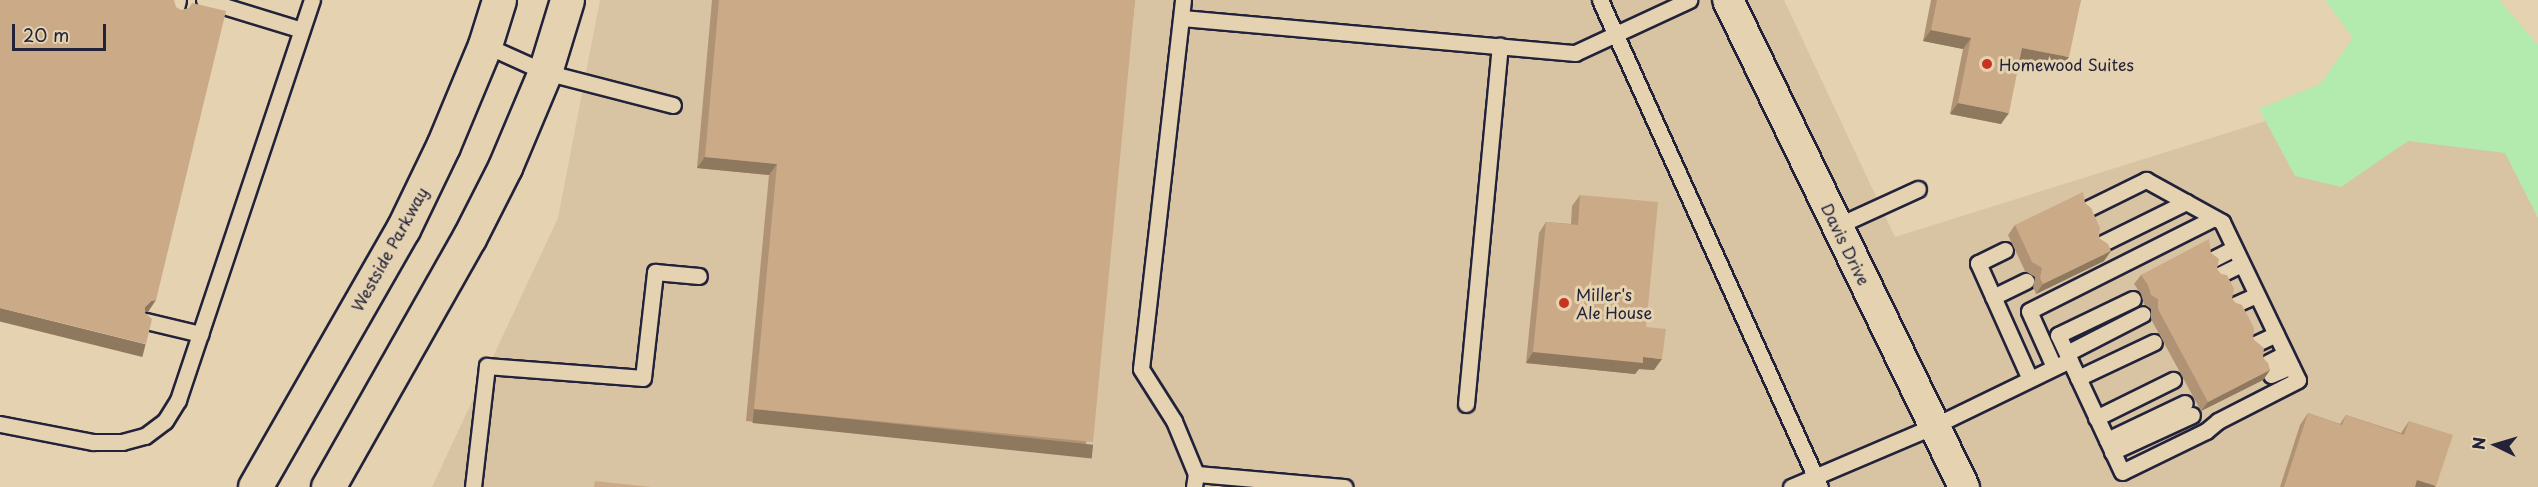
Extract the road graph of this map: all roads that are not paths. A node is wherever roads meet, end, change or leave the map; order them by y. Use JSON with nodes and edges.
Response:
{"nodes":[{"id":1,"x":204,"y":0,"type":"edge"},
{"id":2,"x":312,"y":0,"type":"edge"},
{"id":3,"x":499,"y":0,"type":"edge"},
{"id":4,"x":567,"y":0,"type":"edge"},
{"id":5,"x":1183,"y":0,"type":"edge"},
{"id":6,"x":1600,"y":0,"type":"edge"},
{"id":7,"x":1689,"y":0,"type":"edge"},
{"id":8,"x":1728,"y":0,"type":"edge"},
{"id":9,"x":1182,"y":18,"type":"junction"},
{"id":10,"x":302,"y":30,"type":"junction"},
{"id":11,"x":1616,"y":35,"type":"junction"},
{"id":12,"x":485,"y":45,"type":"junction"},
{"id":13,"x":1500,"y":46,"type":"junction"},
{"id":14,"x":545,"y":72,"type":"junction"},
{"id":15,"x":673,"y":105,"type":"dead end"},
{"id":16,"x":1918,"y":189,"type":"dead end"},
{"id":17,"x":2186,"y":202,"type":"junction"},
{"id":18,"x":2087,"y":209,"type":"edge"},
{"id":19,"x":2214,"y":218,"type":"junction"},
{"id":20,"x":1837,"y":226,"type":"junction"},
{"id":21,"x":2101,"y":244,"type":"edge"},
{"id":22,"x":2234,"y":249,"type":"junction"},
{"id":23,"x":2005,"y":250,"type":"dead end"},
{"id":24,"x":2212,"y":259,"type":"edge"},
{"id":25,"x":2242,"y":264,"type":"junction"},
{"id":26,"x":2219,"y":275,"type":"edge"},
{"id":27,"x":699,"y":276,"type":"dead end"},
{"id":28,"x":2026,"y":280,"type":"dead end"},
{"id":29,"x":2256,"y":295,"type":"junction"},
{"id":30,"x":1993,"y":297,"type":"junction"},
{"id":31,"x":2133,"y":299,"type":"dead end"},
{"id":32,"x":2234,"y":305,"type":"edge"},
{"id":33,"x":2143,"y":314,"type":"dead end"},
{"id":34,"x":146,"y":321,"type":"edge"},
{"id":35,"x":200,"y":334,"type":"junction"},
{"id":36,"x":2276,"y":334,"type":"junction"},
{"id":37,"x":2154,"y":342,"type":"dead end"},
{"id":38,"x":2255,"y":344,"type":"edge"},
{"id":39,"x":2068,"y":356,"type":"junction"},
{"id":40,"x":2288,"y":360,"type":"junction"},
{"id":41,"x":2054,"y":367,"type":"junction"},
{"id":42,"x":2268,"y":370,"type":"edge"},
{"id":43,"x":2078,"y":378,"type":"junction"},
{"id":44,"x":2030,"y":379,"type":"junction"},
{"id":45,"x":2173,"y":380,"type":"dead end"},
{"id":46,"x":1466,"y":404,"type":"dead end"},
{"id":47,"x":2188,"y":409,"type":"dead end"},
{"id":48,"x":2096,"y":418,"type":"junction"},
{"id":49,"x":0,"y":424,"type":"edge"},
{"id":50,"x":1934,"y":426,"type":"junction"},
{"id":51,"x":2110,"y":446,"type":"junction"},
{"id":52,"x":1195,"y":481,"type":"edge"},
{"id":53,"x":1818,"y":482,"type":"edge"},
{"id":54,"x":255,"y":487,"type":"edge"},
{"id":55,"x":328,"y":487,"type":"edge"},
{"id":56,"x":473,"y":487,"type":"edge"},
{"id":57,"x":1344,"y":487,"type":"edge"},
{"id":58,"x":1791,"y":487,"type":"edge"},
{"id":59,"x":1964,"y":487,"type":"edge"}],
"edges":[{"from":1,"to":10,"type":"lane"},
{"from":2,"to":10,"type":"lane"},
{"from":3,"to":12,"type":"main road","name":"Westside Parkway"},
{"from":4,"to":14,"type":"main road"},
{"from":5,"to":9,"type":"lane"},
{"from":6,"to":11,"type":"lane"},
{"from":7,"to":11,"type":"lane"},
{"from":8,"to":20,"type":"street","name":"Davis Drive"},
{"from":9,"to":13,"type":"lane"},
{"from":9,"to":52,"type":"lane"},
{"from":10,"to":35,"type":"lane"},
{"from":11,"to":13,"type":"lane"},
{"from":11,"to":53,"type":"lane"},
{"from":12,"to":14,"type":"lane"},
{"from":12,"to":54,"type":"main road","name":"Westside Parkway"},
{"from":13,"to":46,"type":"lane"},
{"from":14,"to":15,"type":"lane"},
{"from":14,"to":55,"type":"main road"},
{"from":16,"to":20,"type":"lane"},
{"from":17,"to":18,"type":"lane"},
{"from":17,"to":19,"type":"lane"},
{"from":17,"to":21,"type":"lane"},
{"from":19,"to":22,"type":"lane"},
{"from":19,"to":41,"type":"lane"},
{"from":20,"to":50,"type":"street","name":"Davis Drive"},
{"from":22,"to":24,"type":"lane"},
{"from":22,"to":25,"type":"lane"},
{"from":23,"to":30,"type":"lane"},
{"from":25,"to":26,"type":"lane"},
{"from":25,"to":29,"type":"lane"},
{"from":27,"to":56,"type":"lane"},
{"from":28,"to":30,"type":"lane"},
{"from":29,"to":32,"type":"lane"},
{"from":29,"to":36,"type":"lane"},
{"from":30,"to":44,"type":"lane"},
{"from":31,"to":39,"type":"lane"},
{"from":33,"to":39,"type":"lane"},
{"from":34,"to":35,"type":"lane"},
{"from":35,"to":49,"type":"lane"},
{"from":36,"to":38,"type":"lane"},
{"from":36,"to":40,"type":"lane"},
{"from":37,"to":43,"type":"lane"},
{"from":39,"to":41,"type":"lane"},
{"from":39,"to":43,"type":"lane"},
{"from":40,"to":42,"type":"lane"},
{"from":40,"to":51,"type":"lane"},
{"from":41,"to":44,"type":"lane"},
{"from":43,"to":48,"type":"lane"},
{"from":44,"to":50,"type":"lane"},
{"from":45,"to":48,"type":"lane"},
{"from":47,"to":51,"type":"lane"},
{"from":48,"to":51,"type":"lane"},
{"from":50,"to":53,"type":"lane"},
{"from":50,"to":59,"type":"street","name":"Davis Drive"},
{"from":52,"to":57,"type":"lane"},
{"from":53,"to":58,"type":"lane"}]}
